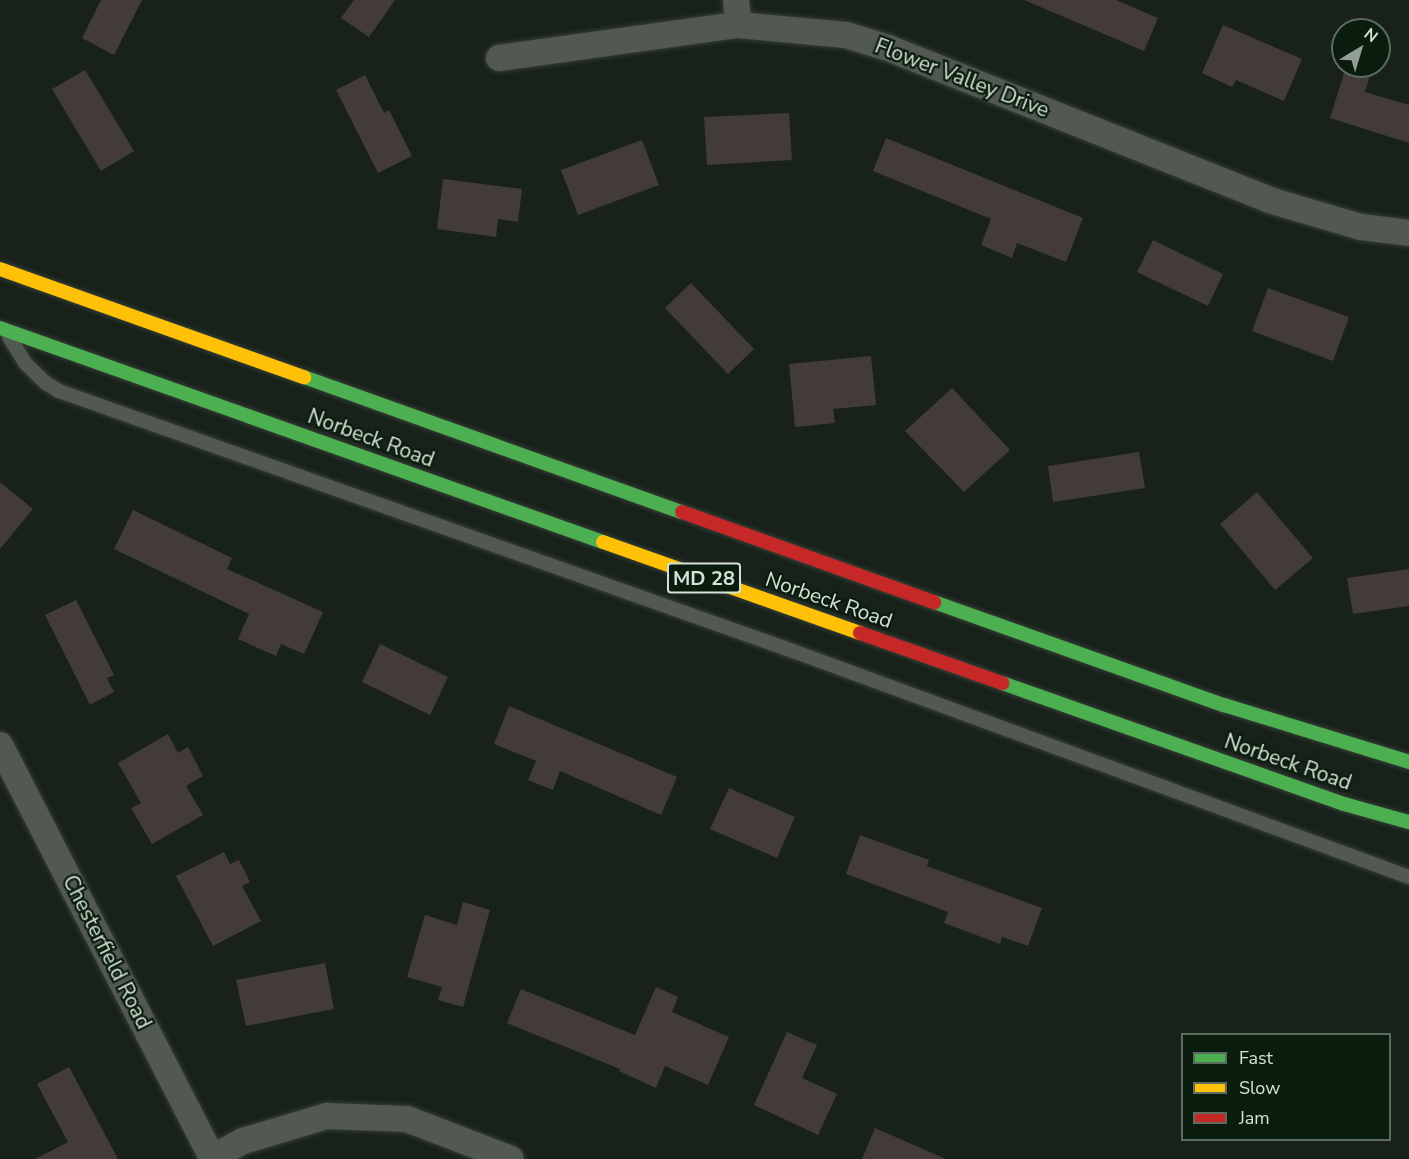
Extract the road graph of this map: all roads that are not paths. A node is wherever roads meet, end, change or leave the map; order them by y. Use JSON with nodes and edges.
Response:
{"nodes":[{"id":1,"x":737,"y":12,"type":"edge"},
{"id":2,"x":499,"y":58,"type":"dead end"},
{"id":3,"x":1409,"y":233,"type":"edge"},
{"id":4,"x":0,"y":269,"type":"edge"},
{"id":5,"x":2,"y":329,"type":"edge"},
{"id":6,"x":0,"y":745,"type":"edge"},
{"id":7,"x":1409,"y":762,"type":"edge"},
{"id":8,"x":1409,"y":822,"type":"edge"},
{"id":9,"x":1409,"y":877,"type":"edge"},
{"id":10,"x":212,"y":1159,"type":"edge"},
{"id":11,"x":511,"y":1159,"type":"edge"}],
"edges":[{"from":1,"to":2,"type":"street","name":"Flower Valley Drive"},
{"from":1,"to":3,"type":"street","name":"Flower Valley Drive"},
{"from":4,"to":7,"type":"main road","name":"Norbeck Road","number":"MD 28"},
{"from":5,"to":8,"type":"main road","name":"Norbeck Road","number":"MD 28"},
{"from":5,"to":9,"type":"lane"},
{"from":6,"to":10,"type":"street","name":"Chesterfield Road"},
{"from":10,"to":11,"type":"street"}]}
